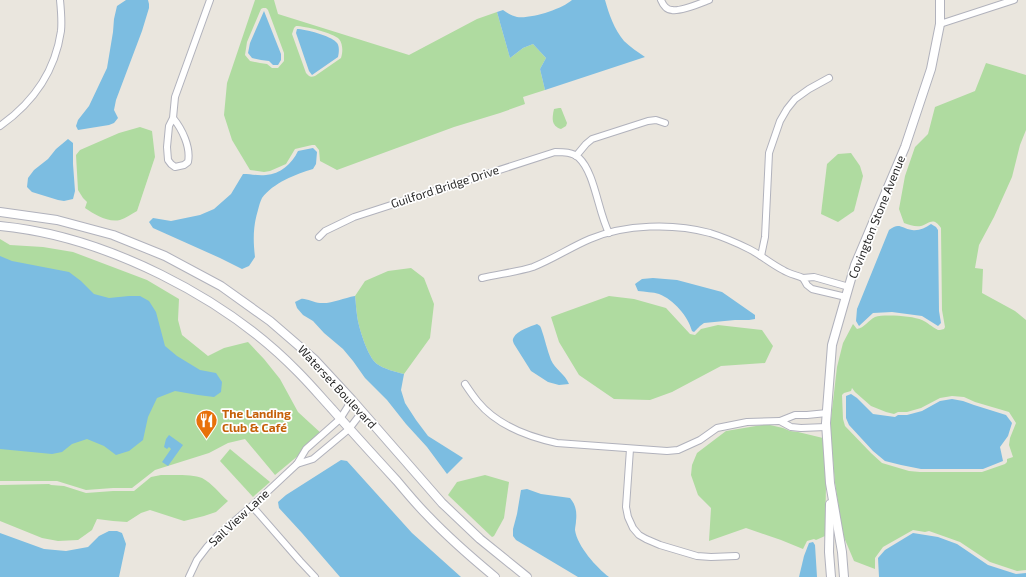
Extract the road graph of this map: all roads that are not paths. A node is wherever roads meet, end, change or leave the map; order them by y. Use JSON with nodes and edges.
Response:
{"nodes":[{"id":1,"x":60,"y":0,"type":"edge"},
{"id":2,"x":210,"y":0,"type":"edge"},
{"id":3,"x":661,"y":0,"type":"edge"},
{"id":4,"x":709,"y":0,"type":"edge"},
{"id":5,"x":940,"y":0,"type":"edge"},
{"id":6,"x":1014,"y":0,"type":"edge"},
{"id":7,"x":940,"y":24,"type":"junction"},
{"id":8,"x":829,"y":78,"type":"dead end"},
{"id":9,"x":173,"y":118,"type":"junction"},
{"id":10,"x":665,"y":123,"type":"dead end"},
{"id":11,"x":0,"y":126,"type":"edge"},
{"id":12,"x":576,"y":156,"type":"junction"},
{"id":13,"x":0,"y":212,"type":"edge"},
{"id":14,"x":0,"y":226,"type":"edge"},
{"id":15,"x":609,"y":232,"type":"junction"},
{"id":16,"x":319,"y":237,"type":"dead end"},
{"id":17,"x":761,"y":256,"type":"junction"},
{"id":18,"x":482,"y":278,"type":"dead end"},
{"id":19,"x":803,"y":278,"type":"junction"},
{"id":20,"x":849,"y":287,"type":"junction"},
{"id":21,"x":846,"y":297,"type":"junction"},
{"id":22,"x":465,"y":384,"type":"dead end"},
{"id":23,"x":352,"y":400,"type":"junction"},
{"id":24,"x":362,"y":412,"type":"junction"},
{"id":25,"x":826,"y":413,"type":"junction"},
{"id":26,"x":340,"y":418,"type":"junction"},
{"id":27,"x":780,"y":421,"type":"junction"},
{"id":28,"x":826,"y":427,"type":"junction"},
{"id":29,"x":349,"y":429,"type":"junction"},
{"id":30,"x":630,"y":449,"type":"junction"},
{"id":31,"x":297,"y":464,"type":"junction"},
{"id":32,"x":830,"y":483,"type":"junction"},
{"id":33,"x":252,"y":506,"type":"junction"},
{"id":34,"x":736,"y":556,"type":"dead end"},
{"id":35,"x":189,"y":577,"type":"edge"},
{"id":36,"x":315,"y":577,"type":"edge"},
{"id":37,"x":495,"y":577,"type":"edge"},
{"id":38,"x":527,"y":577,"type":"edge"},
{"id":39,"x":831,"y":577,"type":"edge"},
{"id":40,"x":844,"y":577,"type":"edge"}],
"edges":[{"from":1,"to":11,"type":"street"},
{"from":2,"to":9,"type":"street"},
{"from":3,"to":4,"type":"street"},
{"from":5,"to":7,"type":"street","name":"Covington Stone Avenue"},
{"from":6,"to":7,"type":"street"},
{"from":7,"to":20,"type":"street","name":"Covington Stone Avenue"},
{"from":8,"to":17,"type":"street"},
{"from":9,"to":9,"type":"street"},
{"from":10,"to":12,"type":"street"},
{"from":12,"to":15,"type":"street"},
{"from":12,"to":16,"type":"street","name":"Guilford Bridge Drive"},
{"from":13,"to":23,"type":"street","name":"Waterset Boulevard"},
{"from":14,"to":26,"type":"street","name":"Waterset Boulevard"},
{"from":15,"to":17,"type":"street"},
{"from":15,"to":18,"type":"street"},
{"from":17,"to":19,"type":"street"},
{"from":19,"to":20,"type":"street"},
{"from":19,"to":21,"type":"street"},
{"from":20,"to":21,"type":"street","name":"Covington Stone Avenue"},
{"from":21,"to":25,"type":"street","name":"Covington Stone Avenue"},
{"from":22,"to":30,"type":"street"},
{"from":23,"to":24,"type":"street","name":"Waterset Boulevard"},
{"from":23,"to":26,"type":"street","name":"Sail View Lane"},
{"from":24,"to":29,"type":"street","name":"Sail View Lane"},
{"from":24,"to":38,"type":"street","name":"Waterset Boulevard"},
{"from":25,"to":27,"type":"street"},
{"from":25,"to":28,"type":"street","name":"Covington Stone Avenue"},
{"from":26,"to":29,"type":"street","name":"Waterset Boulevard"},
{"from":26,"to":31,"type":"street","name":"Sail View Lane"},
{"from":27,"to":28,"type":"street"},
{"from":27,"to":30,"type":"street"},
{"from":28,"to":32,"type":"street","name":"Covington Stone Avenue"},
{"from":29,"to":31,"type":"street","name":"Sail View Lane"},
{"from":29,"to":37,"type":"street","name":"Waterset Boulevard"},
{"from":30,"to":34,"type":"street"},
{"from":31,"to":33,"type":"street","name":"Sail View Lane"},
{"from":32,"to":39,"type":"street","name":"Covington Stone Avenue"},
{"from":32,"to":40,"type":"street","name":"Covington Stone Avenue"},
{"from":33,"to":35,"type":"street","name":"Sail View Lane"},
{"from":33,"to":36,"type":"street"}]}
